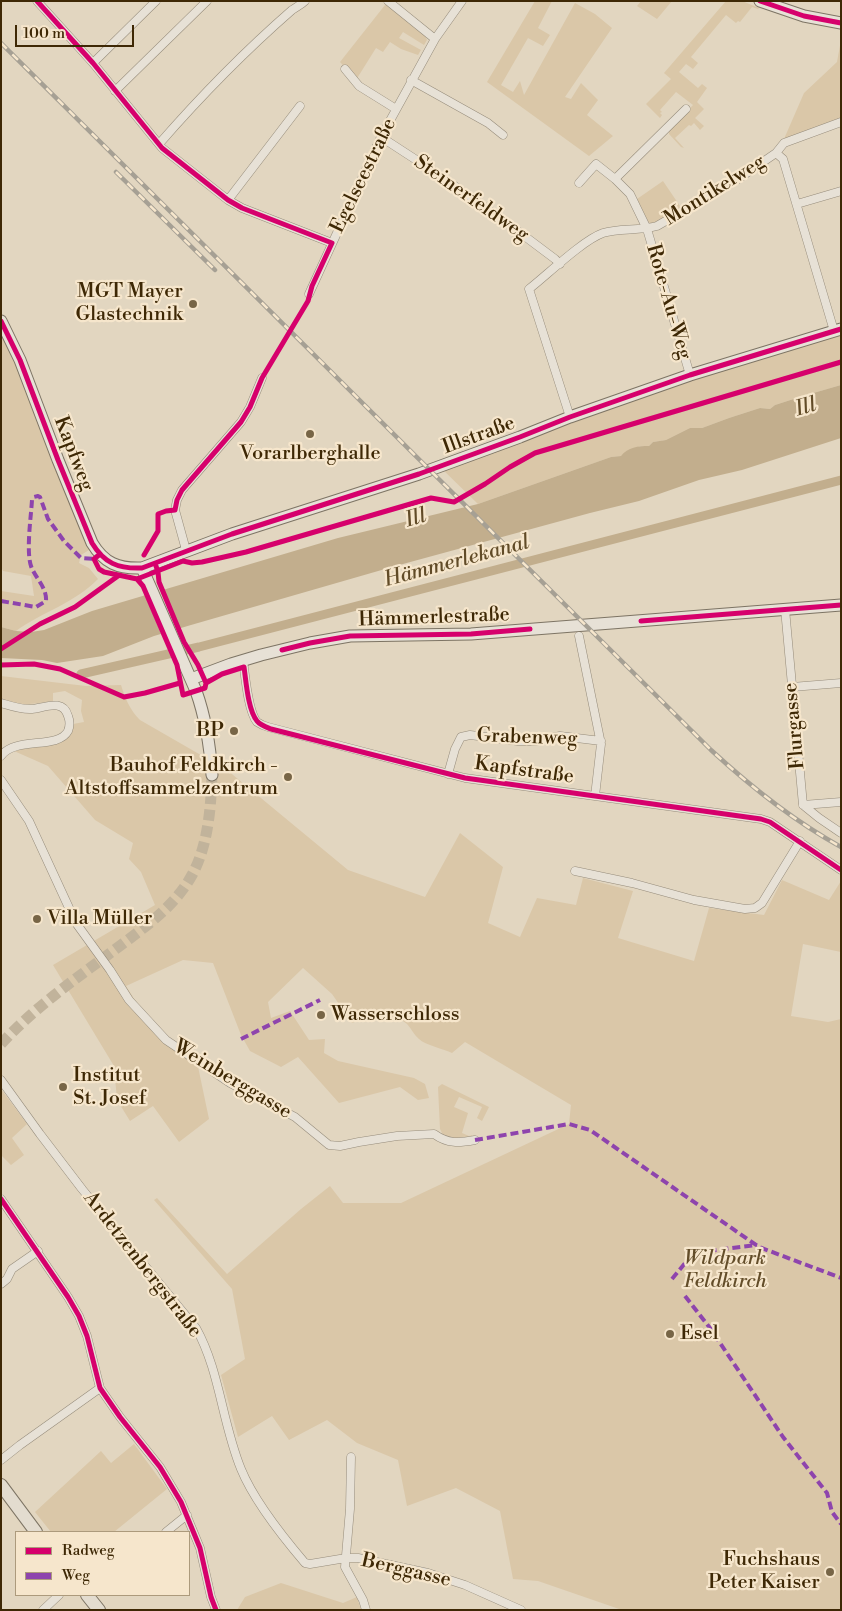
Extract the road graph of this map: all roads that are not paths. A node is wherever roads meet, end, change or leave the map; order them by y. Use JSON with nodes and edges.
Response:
{"nodes":[{"id":1,"x":37,"y":1,"type":"edge"},
{"id":2,"x":156,"y":1,"type":"edge"},
{"id":3,"x":207,"y":1,"type":"edge"},
{"id":4,"x":388,"y":1,"type":"edge"},
{"id":5,"x":462,"y":1,"type":"edge"},
{"id":6,"x":760,"y":1,"type":"edge"},
{"id":7,"x":299,"y":3,"type":"edge"},
{"id":8,"x":841,"y":23,"type":"edge"},
{"id":9,"x":435,"y":39,"type":"junction"},
{"id":10,"x":93,"y":63,"type":"junction"},
{"id":11,"x":344,"y":69,"type":"dead end"},
{"id":12,"x":412,"y":80,"type":"junction"},
{"id":13,"x":115,"y":91,"type":"junction"},
{"id":14,"x":300,"y":106,"type":"dead end"},
{"id":15,"x":396,"y":109,"type":"junction"},
{"id":16,"x":686,"y":109,"type":"dead end"},
{"id":17,"x":841,"y":122,"type":"edge"},
{"id":18,"x":503,"y":135,"type":"dead end"},
{"id":19,"x":381,"y":137,"type":"junction"},
{"id":20,"x":159,"y":144,"type":"junction"},
{"id":21,"x":776,"y":153,"type":"junction"},
{"id":22,"x":615,"y":179,"type":"junction"},
{"id":23,"x":579,"y":183,"type":"dead end"},
{"id":24,"x":841,"y":192,"type":"edge"},
{"id":25,"x":228,"y":200,"type":"junction"},
{"id":26,"x":797,"y":204,"type":"junction"},
{"id":27,"x":647,"y":229,"type":"junction"},
{"id":28,"x":332,"y":243,"type":"junction"},
{"id":29,"x":560,"y":264,"type":"junction"},
{"id":30,"x":309,"y":294,"type":"dead end"},
{"id":31,"x":1,"y":321,"type":"edge"},
{"id":32,"x":838,"y":330,"type":"edge"},
{"id":33,"x":690,"y":375,"type":"junction"},
{"id":34,"x":262,"y":378,"type":"dead end"},
{"id":35,"x":570,"y":417,"type":"junction"},
{"id":36,"x":186,"y":550,"type":"junction"},
{"id":37,"x":142,"y":568,"type":"junction"},
{"id":38,"x":841,"y":604,"type":"edge"},
{"id":39,"x":785,"y":609,"type":"junction"},
{"id":40,"x":580,"y":636,"type":"dead end"},
{"id":41,"x":243,"y":660,"type":"junction"},
{"id":42,"x":191,"y":679,"type":"junction"},
{"id":43,"x":841,"y":683,"type":"edge"},
{"id":44,"x":792,"y":687,"type":"junction"},
{"id":45,"x":1,"y":703,"type":"edge"},
{"id":46,"x":601,"y":741,"type":"junction"},
{"id":47,"x":1,"y":756,"type":"edge"},
{"id":48,"x":448,"y":774,"type":"junction"},
{"id":49,"x":212,"y":775,"type":"tunnel mouth"},
{"id":50,"x":1,"y":780,"type":"edge"},
{"id":51,"x":595,"y":796,"type":"junction"},
{"id":52,"x":841,"y":802,"type":"edge"},
{"id":53,"x":803,"y":805,"type":"junction"},
{"id":54,"x":841,"y":833,"type":"edge"},
{"id":55,"x":800,"y":841,"type":"junction"},
{"id":56,"x":841,"y":870,"type":"edge"},
{"id":57,"x":575,"y":872,"type":"dead end"},
{"id":58,"x":1,"y":1080,"type":"edge"},
{"id":59,"x":475,"y":1140,"type":"dead end"},
{"id":60,"x":1,"y":1199,"type":"edge"},
{"id":61,"x":38,"y":1251,"type":"junction"},
{"id":62,"x":1,"y":1284,"type":"edge"},
{"id":63,"x":100,"y":1388,"type":"junction"},
{"id":64,"x":351,"y":1457,"type":"dead end"},
{"id":65,"x":1,"y":1460,"type":"edge"},
{"id":66,"x":1,"y":1485,"type":"edge"},
{"id":67,"x":187,"y":1515,"type":"junction"},
{"id":68,"x":35,"y":1531,"type":"edge"},
{"id":69,"x":167,"y":1531,"type":"edge"},
{"id":70,"x":346,"y":1558,"type":"junction"},
{"id":71,"x":58,"y":1596,"type":"edge"},
{"id":72,"x":90,"y":1596,"type":"edge"},
{"id":73,"x":43,"y":1610,"type":"edge"},
{"id":74,"x":99,"y":1610,"type":"edge"},
{"id":75,"x":216,"y":1610,"type":"edge"},
{"id":76,"x":366,"y":1610,"type":"edge"},
{"id":77,"x":521,"y":1610,"type":"edge"}],
"edges":[{"from":1,"to":10,"type":"street"},
{"from":2,"to":10,"type":"street"},
{"from":3,"to":13,"type":"street"},
{"from":4,"to":9,"type":"street"},
{"from":5,"to":9,"type":"street","name":"Egelseestraße"},
{"from":6,"to":8,"type":"main road"},
{"from":7,"to":20,"type":"street"},
{"from":9,"to":12,"type":"street","name":"Egelseestraße"},
{"from":10,"to":13,"type":"street"},
{"from":11,"to":15,"type":"street","name":"Egelseestraße"},
{"from":12,"to":15,"type":"street","name":"Egelseestraße"},
{"from":12,"to":18,"type":"street"},
{"from":13,"to":20,"type":"street"},
{"from":14,"to":25,"type":"street"},
{"from":15,"to":19,"type":"street","name":"Egelseestraße"},
{"from":16,"to":22,"type":"street"},
{"from":17,"to":21,"type":"street","name":"Montikelweg"},
{"from":19,"to":28,"type":"street","name":"Egelseestraße"},
{"from":19,"to":29,"type":"street","name":"Steinerfeldweg"},
{"from":20,"to":25,"type":"street"},
{"from":21,"to":26,"type":"street"},
{"from":21,"to":27,"type":"street","name":"Montikelweg"},
{"from":22,"to":23,"type":"street","name":"Rote-Au-Weg"},
{"from":22,"to":27,"type":"street","name":"Rote-Au-Weg"},
{"from":24,"to":26,"type":"street"},
{"from":25,"to":28,"type":"street"},
{"from":26,"to":32,"type":"street"},
{"from":27,"to":29,"type":"street","name":"Montikelweg"},
{"from":27,"to":33,"type":"street","name":"Rote-Au-Weg"},
{"from":28,"to":30,"type":"street","name":"Egelseestraße"},
{"from":29,"to":35,"type":"street","name":"Montikelweg"},
{"from":31,"to":37,"type":"main road","name":"Kapfweg"},
{"from":32,"to":33,"type":"main road","name":"Illstraße"},
{"from":33,"to":35,"type":"main road","name":"Illstraße"},
{"from":34,"to":36,"type":"street"},
{"from":35,"to":36,"type":"main road","name":"Illstraße"},
{"from":36,"to":37,"type":"main road","name":"Illstraße"},
{"from":37,"to":42,"type":"main road"},
{"from":38,"to":39,"type":"main road","name":"Hämmerlestraße"},
{"from":39,"to":41,"type":"main road","name":"Hämmerlestraße"},
{"from":39,"to":44,"type":"street","name":"Flurgasse"},
{"from":40,"to":46,"type":"street"},
{"from":41,"to":42,"type":"main road","name":"Hämmerlestraße"},
{"from":41,"to":48,"type":"street","name":"Kapfstraße"},
{"from":42,"to":49,"type":"main road"},
{"from":43,"to":44,"type":"street"},
{"from":44,"to":53,"type":"street","name":"Flurgasse"},
{"from":45,"to":47,"type":"street"},
{"from":46,"to":48,"type":"street","name":"Grabenweg"},
{"from":46,"to":51,"type":"street"},
{"from":48,"to":51,"type":"street","name":"Kapfstraße"},
{"from":50,"to":59,"type":"street","name":"Weinberggasse"},
{"from":51,"to":55,"type":"street","name":"Kapfstraße"},
{"from":52,"to":53,"type":"street"},
{"from":53,"to":54,"type":"street"},
{"from":55,"to":56,"type":"street","name":"Kapfstraße"},
{"from":55,"to":57,"type":"street"},
{"from":58,"to":70,"type":"street","name":"Ardetzenbergstraße"},
{"from":60,"to":61,"type":"street"},
{"from":61,"to":62,"type":"street"},
{"from":61,"to":63,"type":"street"},
{"from":63,"to":65,"type":"street"},
{"from":63,"to":67,"type":"street"},
{"from":64,"to":70,"type":"street"},
{"from":66,"to":68,"type":"main road"},
{"from":67,"to":69,"type":"street"},
{"from":67,"to":75,"type":"street"},
{"from":70,"to":76,"type":"street"},
{"from":70,"to":77,"type":"street","name":"Berggasse"},
{"from":71,"to":73,"type":"street"},
{"from":72,"to":74,"type":"main road"}]}
